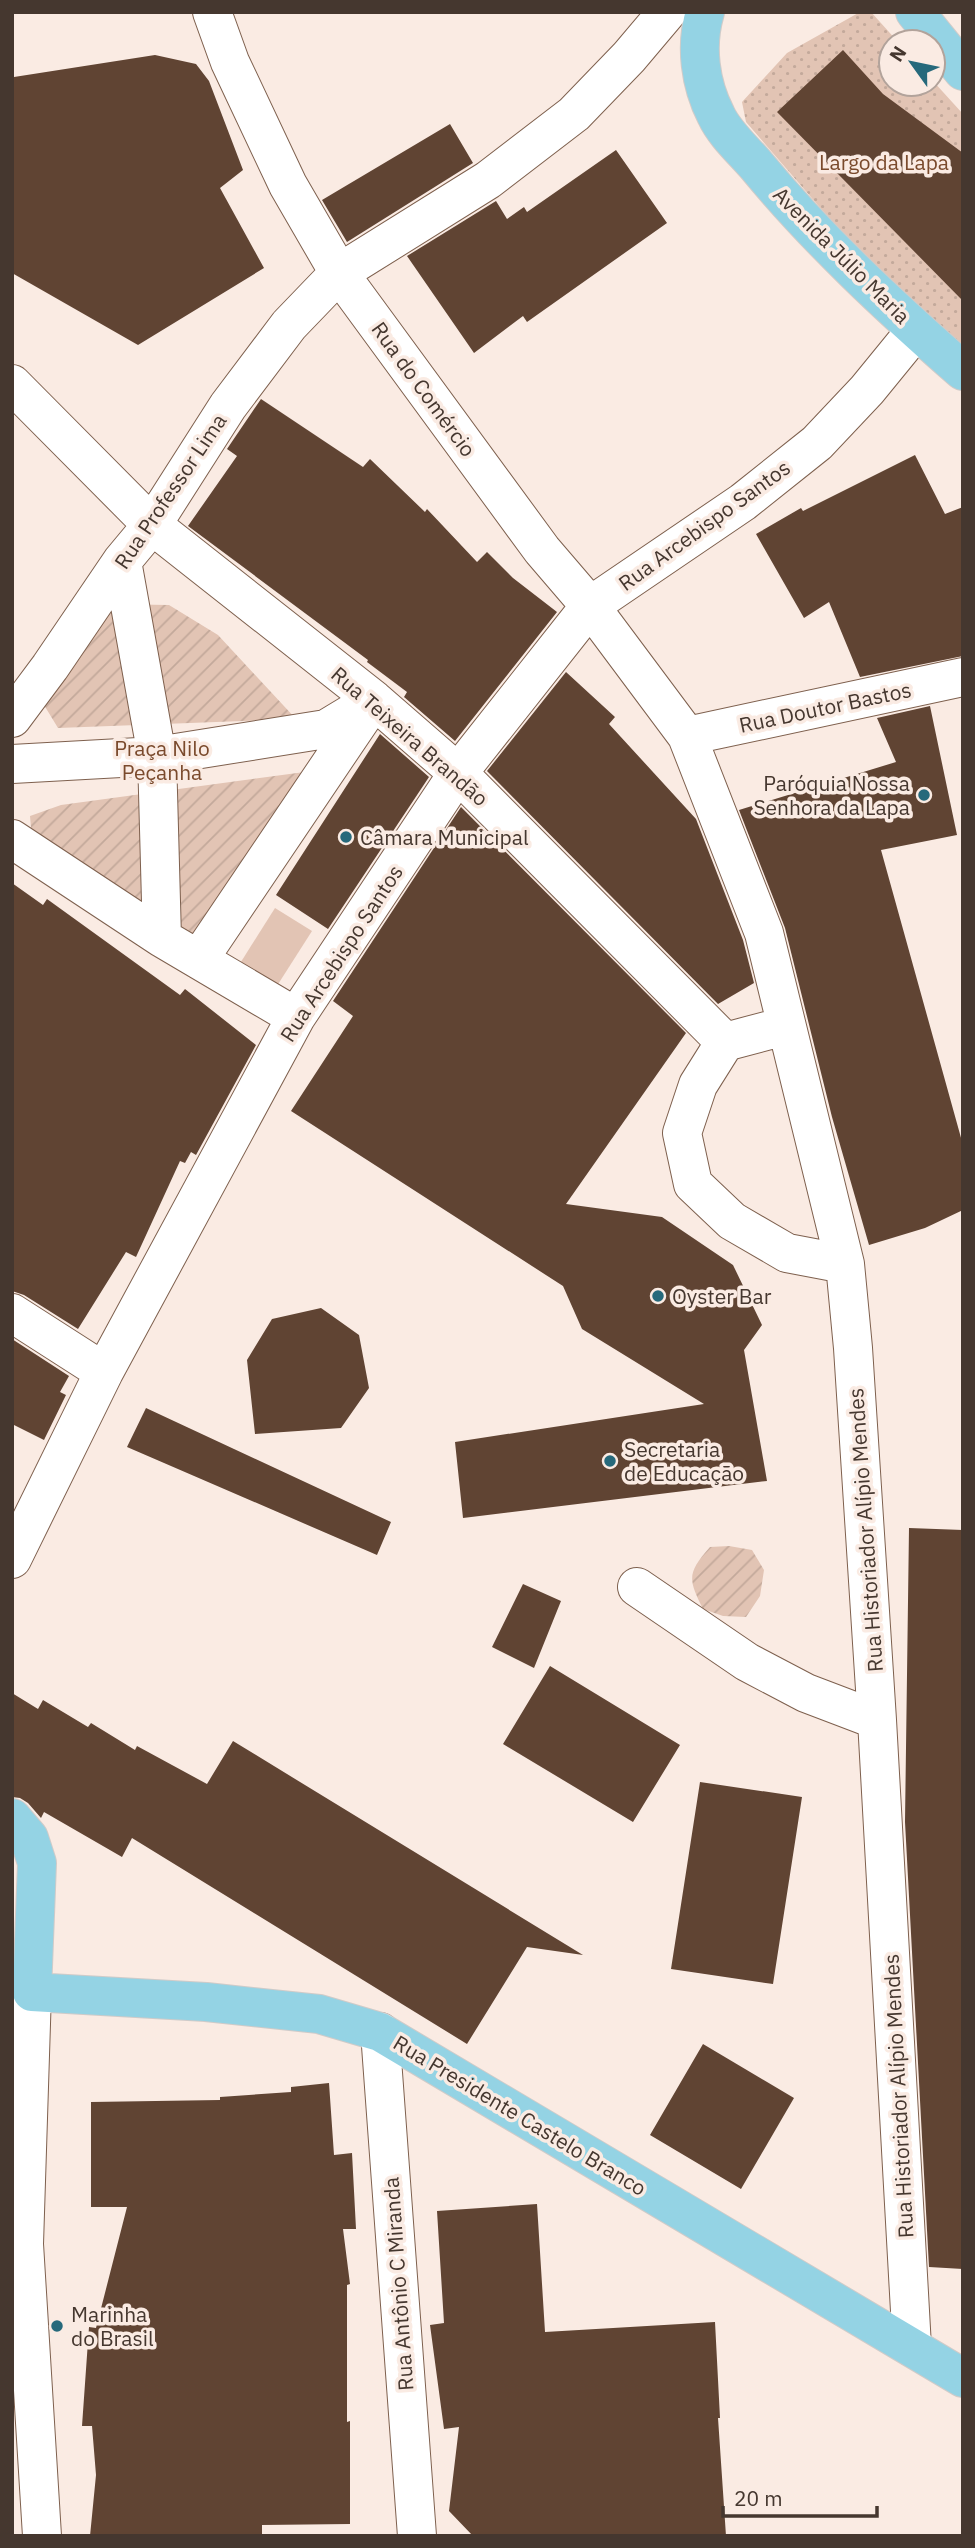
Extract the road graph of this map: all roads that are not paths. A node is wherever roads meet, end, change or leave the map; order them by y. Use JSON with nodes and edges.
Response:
{"nodes":[{"id":1,"x":212,"y":12,"type":"edge"},
{"id":2,"x":667,"y":12,"type":"edge"},
{"id":3,"x":705,"y":12,"type":"edge"},
{"id":4,"x":915,"y":12,"type":"edge"},
{"id":5,"x":963,"y":71,"type":"edge"},
{"id":6,"x":339,"y":273,"type":"junction"},
{"id":7,"x":916,"y":330,"type":"junction"},
{"id":8,"x":963,"y":371,"type":"edge"},
{"id":9,"x":12,"y":383,"type":"edge"},
{"id":10,"x":152,"y":524,"type":"junction"},
{"id":11,"x":122,"y":561,"type":"junction"},
{"id":12,"x":590,"y":606,"type":"junction"},
{"id":13,"x":963,"y":677,"type":"edge"},
{"id":14,"x":374,"y":700,"type":"junction"},
{"id":15,"x":12,"y":718,"type":"edge"},
{"id":16,"x":687,"y":736,"type":"junction"},
{"id":17,"x":157,"y":756,"type":"junction"},
{"id":18,"x":12,"y":764,"type":"edge"},
{"id":19,"x":458,"y":773,"type":"junction"},
{"id":20,"x":12,"y":839,"type":"edge"},
{"id":21,"x":162,"y":938,"type":"junction"},
{"id":22,"x":198,"y":958,"type":"junction"},
{"id":23,"x":296,"y":1017,"type":"junction"},
{"id":24,"x":785,"y":1026,"type":"junction"},
{"id":25,"x":725,"y":1042,"type":"junction"},
{"id":26,"x":845,"y":1264,"type":"junction"},
{"id":27,"x":12,"y":1313,"type":"edge"},
{"id":28,"x":104,"y":1372,"type":"junction"},
{"id":29,"x":12,"y":1559,"type":"edge"},
{"id":30,"x":637,"y":1587,"type":"dead end"},
{"id":31,"x":877,"y":1720,"type":"junction"},
{"id":32,"x":12,"y":1818,"type":"edge"},
{"id":33,"x":32,"y":1992,"type":"junction"},
{"id":34,"x":380,"y":2032,"type":"junction"},
{"id":35,"x":912,"y":2347,"type":"junction"},
{"id":36,"x":963,"y":2378,"type":"edge"},
{"id":37,"x":43,"y":2536,"type":"edge"},
{"id":38,"x":416,"y":2536,"type":"edge"}],
"edges":[{"from":1,"to":6,"type":"street","name":"Rua do Comércio"},
{"from":2,"to":6,"type":"street","name":"Rua Professor Lima"},
{"from":3,"to":7,"type":"main road","name":"Avenida Júlio Maria"},
{"from":4,"to":5,"type":"main road"},
{"from":6,"to":10,"type":"street","name":"Rua Professor Lima"},
{"from":6,"to":12,"type":"street","name":"Rua do Comércio"},
{"from":7,"to":8,"type":"main road","name":"Avenida Júlio Maria"},
{"from":7,"to":12,"type":"street","name":"Rua Arcebispo Santos"},
{"from":9,"to":10,"type":"street","name":"Rua Teixeira Brandão"},
{"from":10,"to":11,"type":"street","name":"Rua Professor Lima"},
{"from":10,"to":14,"type":"street","name":"Rua Teixeira Brandão"},
{"from":11,"to":15,"type":"street","name":"Rua Professor Lima"},
{"from":11,"to":17,"type":"street"},
{"from":12,"to":16,"type":"street","name":"Rua do Comércio"},
{"from":12,"to":19,"type":"street","name":"Rua Arcebispo Santos"},
{"from":13,"to":16,"type":"street","name":"Rua Doutor Bastos"},
{"from":14,"to":17,"type":"street"},
{"from":14,"to":19,"type":"street","name":"Rua Teixeira Brandão"},
{"from":14,"to":22,"type":"street"},
{"from":16,"to":24,"type":"street","name":"Rua Historiador Alípio Mendes"},
{"from":17,"to":18,"type":"street"},
{"from":17,"to":21,"type":"street"},
{"from":19,"to":23,"type":"street","name":"Rua Arcebispo Santos"},
{"from":19,"to":25,"type":"street","name":"Rua Teixeira Brandão"},
{"from":20,"to":21,"type":"street"},
{"from":21,"to":22,"type":"street"},
{"from":22,"to":23,"type":"street"},
{"from":23,"to":28,"type":"street","name":"Rua Arcebispo Santos"},
{"from":24,"to":25,"type":"street"},
{"from":24,"to":26,"type":"street","name":"Rua Historiador Alípio Mendes"},
{"from":25,"to":26,"type":"street"},
{"from":26,"to":31,"type":"street","name":"Rua Historiador Alípio Mendes"},
{"from":27,"to":28,"type":"street"},
{"from":28,"to":29,"type":"street","name":"Rua Arcebispo Santos"},
{"from":30,"to":31,"type":"street"},
{"from":31,"to":35,"type":"street","name":"Rua Historiador Alípio Mendes"},
{"from":32,"to":33,"type":"main road"},
{"from":33,"to":34,"type":"main road","name":"Rua Presidente Castelo Branco"},
{"from":33,"to":37,"type":"street"},
{"from":34,"to":35,"type":"main road","name":"Rua Presidente Castelo Branco"},
{"from":34,"to":38,"type":"street","name":"Rua Antônio C Miranda"},
{"from":35,"to":36,"type":"main road","name":"Rua Presidente Castelo Branco"}]}
